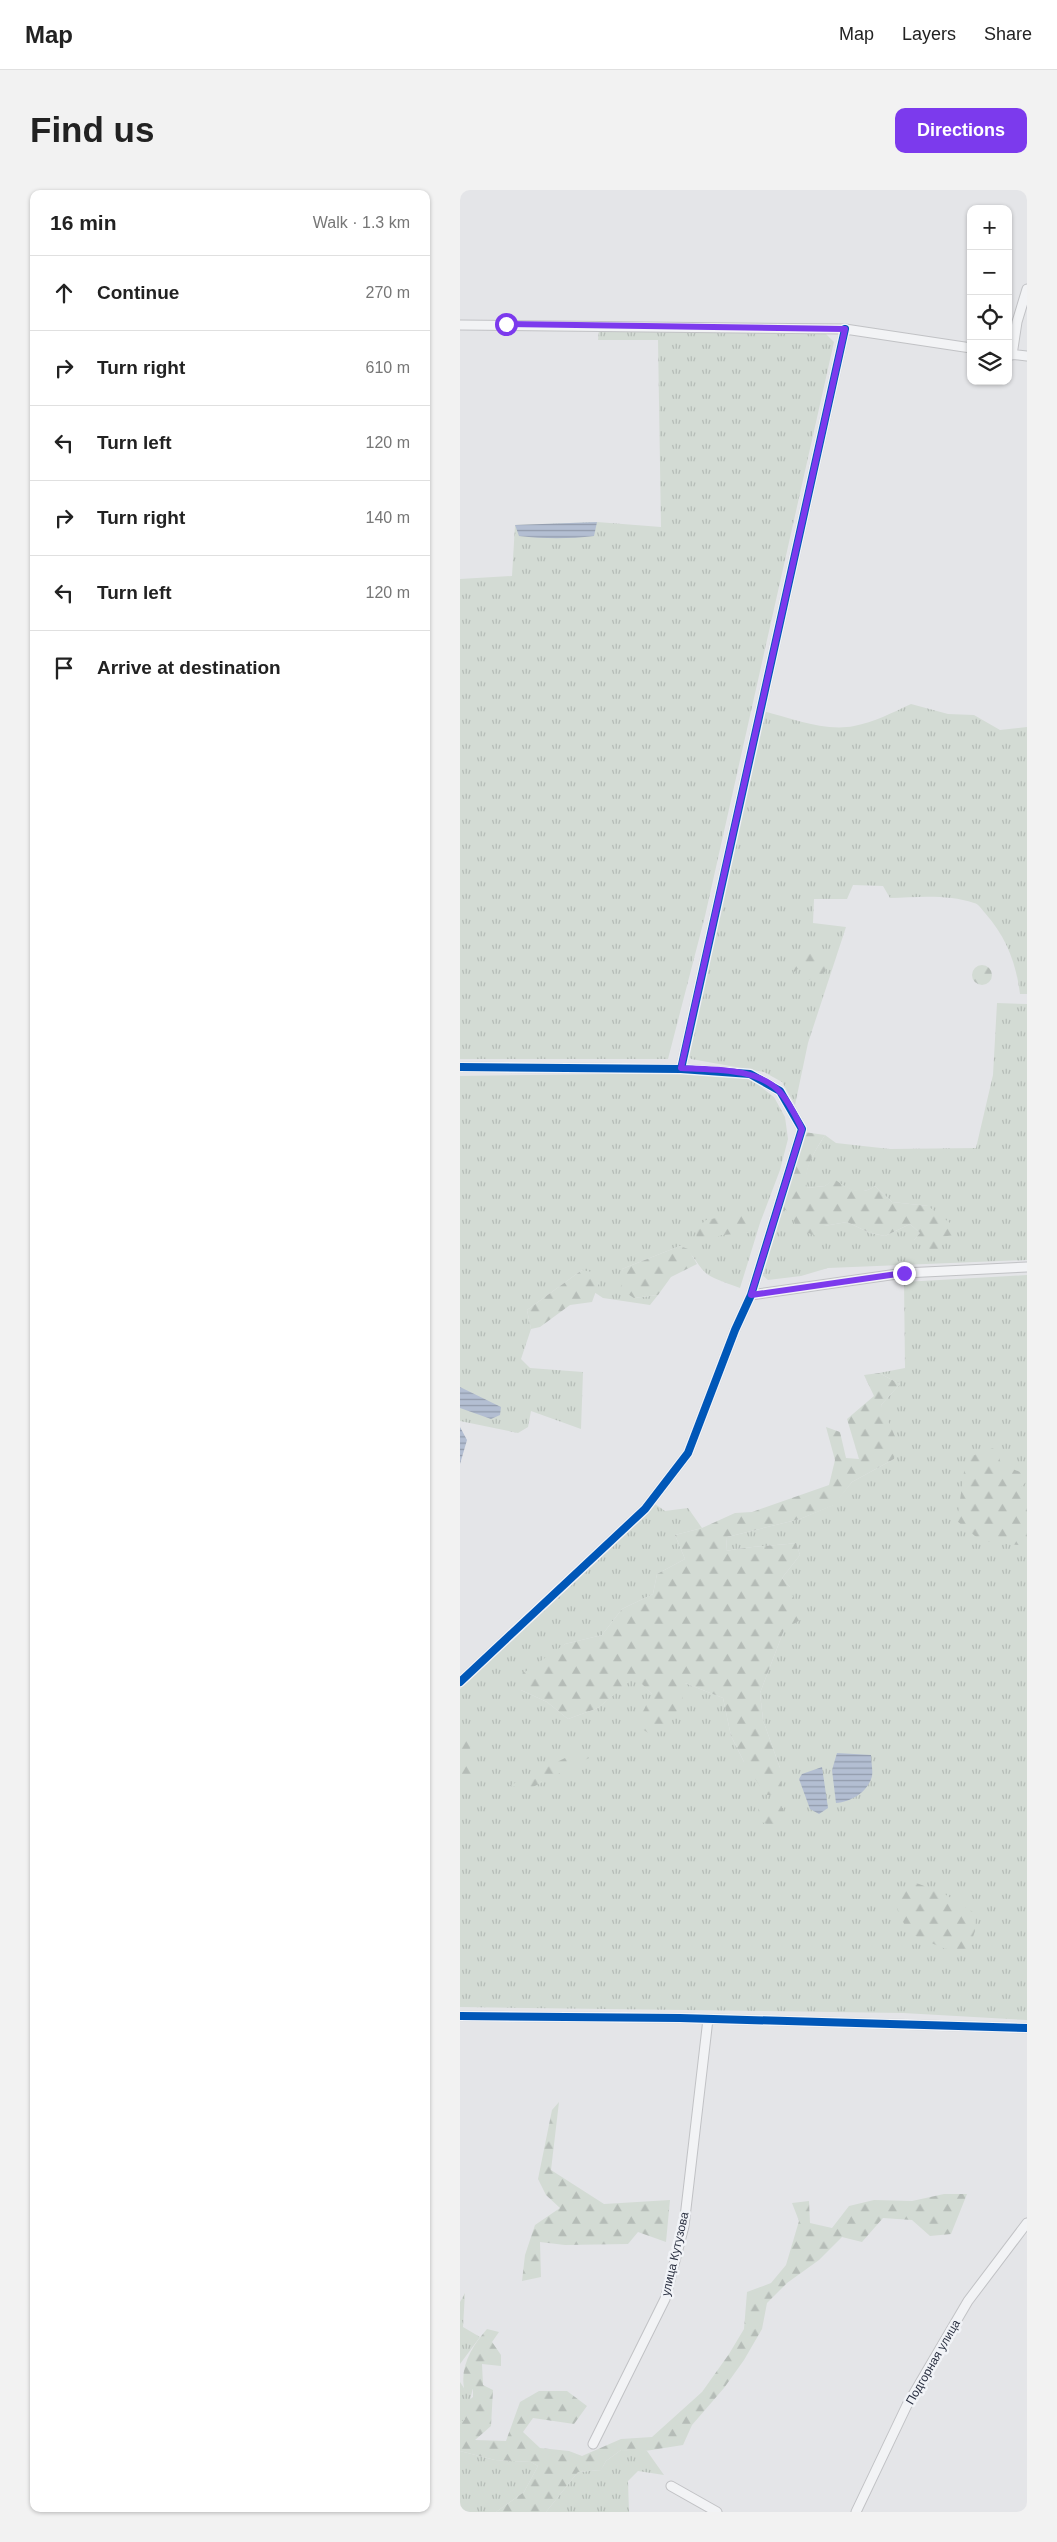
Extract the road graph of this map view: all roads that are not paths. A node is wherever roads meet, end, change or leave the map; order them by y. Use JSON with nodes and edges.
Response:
{"nodes":[{"id":1,"x":1027,"y":289,"type":"edge"},
{"id":2,"x":460,"y":325,"type":"edge"},
{"id":3,"x":845,"y":329,"type":"junction"},
{"id":4,"x":1012,"y":346,"type":"edge"},
{"id":5,"x":967,"y":347,"type":"edge"},
{"id":6,"x":1012,"y":355,"type":"edge"},
{"id":7,"x":1027,"y":356,"type":"edge"},
{"id":8,"x":460,"y":1068,"type":"edge"},
{"id":9,"x":681,"y":1068,"type":"junction"},
{"id":10,"x":1027,"y":1267,"type":"edge"},
{"id":11,"x":751,"y":1295,"type":"junction"},
{"id":12,"x":460,"y":1682,"type":"edge"},
{"id":13,"x":460,"y":2016,"type":"edge"},
{"id":14,"x":708,"y":2020,"type":"junction"},
{"id":15,"x":1027,"y":2028,"type":"edge"},
{"id":16,"x":1027,"y":2223,"type":"edge"},
{"id":17,"x":593,"y":2444,"type":"dead end"},
{"id":18,"x":672,"y":2486,"type":"dead end"},
{"id":19,"x":717,"y":2512,"type":"edge"},
{"id":20,"x":856,"y":2512,"type":"edge"}],
"edges":[{"from":1,"to":4,"type":"street"},
{"from":2,"to":3,"type":"street"},
{"from":3,"to":5,"type":"street"},
{"from":3,"to":9,"type":"street"},
{"from":6,"to":7,"type":"street"},
{"from":8,"to":9,"type":"street"},
{"from":9,"to":11,"type":"street"},
{"from":10,"to":11,"type":"street"},
{"from":11,"to":12,"type":"street"},
{"from":13,"to":14,"type":"street"},
{"from":14,"to":15,"type":"street"},
{"from":14,"to":17,"type":"street","name":"улица Кутузова"},
{"from":16,"to":20,"type":"street","name":"Подгорная улица"},
{"from":18,"to":19,"type":"street"}]}
